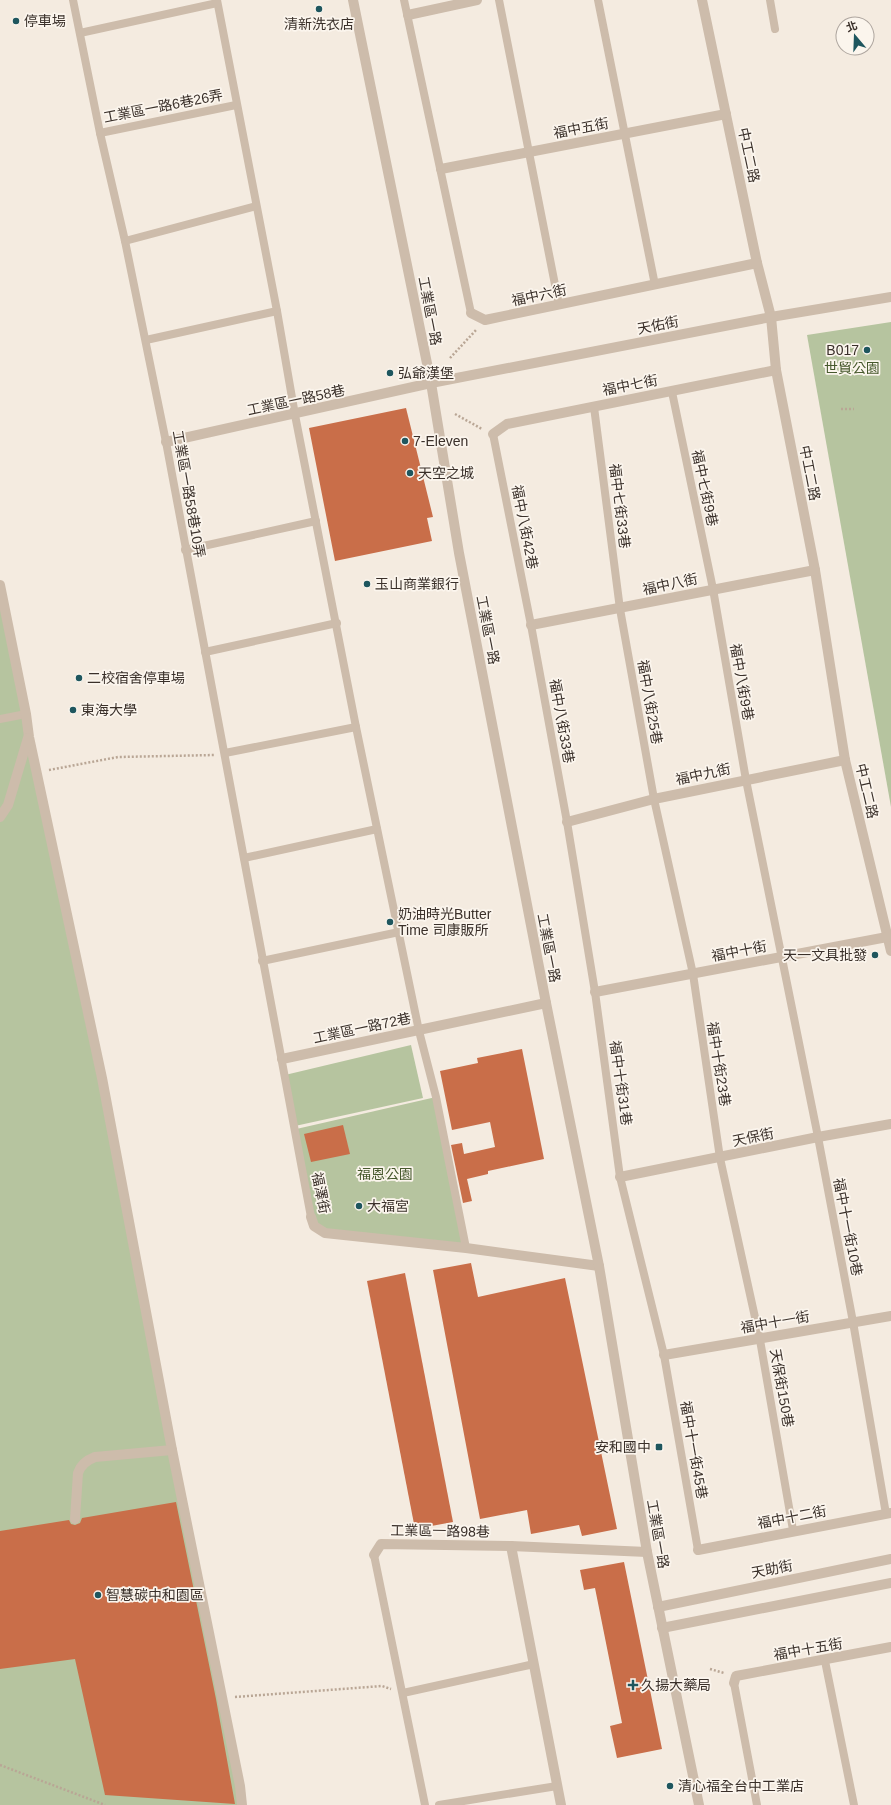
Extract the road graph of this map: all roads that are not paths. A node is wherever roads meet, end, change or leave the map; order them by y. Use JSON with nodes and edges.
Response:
{"nodes":[{"id":1,"x":73,"y":0,"type":"edge"},
{"id":2,"x":353,"y":0,"type":"edge"},
{"id":3,"x":404,"y":0,"type":"edge"},
{"id":4,"x":477,"y":0,"type":"edge"},
{"id":5,"x":499,"y":0,"type":"edge"},
{"id":6,"x":598,"y":0,"type":"edge"},
{"id":7,"x":702,"y":0,"type":"edge"},
{"id":8,"x":770,"y":0,"type":"edge"},
{"id":9,"x":217,"y":2,"type":"edge"},
{"id":10,"x":408,"y":15,"type":"junction"},
{"id":11,"x":775,"y":29,"type":"dead end"},
{"id":12,"x":80,"y":33,"type":"junction"},
{"id":13,"x":236,"y":105,"type":"junction"},
{"id":14,"x":726,"y":114,"type":"junction"},
{"id":15,"x":100,"y":133,"type":"junction"},
{"id":16,"x":625,"y":134,"type":"junction"},
{"id":17,"x":529,"y":152,"type":"junction"},
{"id":18,"x":441,"y":169,"type":"junction"},
{"id":19,"x":256,"y":206,"type":"junction"},
{"id":20,"x":125,"y":241,"type":"junction"},
{"id":21,"x":757,"y":263,"type":"junction"},
{"id":22,"x":654,"y":285,"type":"junction"},
{"id":23,"x":891,"y":297,"type":"edge"},
{"id":24,"x":560,"y":305,"type":"junction"},
{"id":25,"x":277,"y":311,"type":"junction"},
{"id":26,"x":471,"y":313,"type":"joint"},
{"id":27,"x":771,"y":317,"type":"junction"},
{"id":28,"x":146,"y":340,"type":"junction"},
{"id":29,"x":776,"y":370,"type":"junction"},
{"id":30,"x":431,"y":384,"type":"junction"},
{"id":31,"x":672,"y":392,"type":"junction"},
{"id":32,"x":594,"y":407,"type":"junction"},
{"id":33,"x":295,"y":415,"type":"junction"},
{"id":34,"x":493,"y":434,"type":"joint"},
{"id":35,"x":166,"y":442,"type":"junction"},
{"id":36,"x":316,"y":521,"type":"junction"},
{"id":37,"x":185,"y":550,"type":"junction"},
{"id":38,"x":815,"y":570,"type":"junction"},
{"id":39,"x":0,"y":585,"type":"edge"},
{"id":40,"x":713,"y":589,"type":"junction"},
{"id":41,"x":620,"y":609,"type":"junction"},
{"id":42,"x":337,"y":623,"type":"junction"},
{"id":43,"x":531,"y":625,"type":"junction"},
{"id":44,"x":205,"y":652,"type":"junction"},
{"id":45,"x":26,"y":714,"type":"junction"},
{"id":46,"x":0,"y":719,"type":"edge"},
{"id":47,"x":356,"y":727,"type":"junction"},
{"id":48,"x":29,"y":737,"type":"junction"},
{"id":49,"x":225,"y":753,"type":"junction"},
{"id":50,"x":845,"y":760,"type":"junction"},
{"id":51,"x":746,"y":780,"type":"junction"},
{"id":52,"x":654,"y":799,"type":"junction"},
{"id":53,"x":0,"y":817,"type":"edge"},
{"id":54,"x":567,"y":822,"type":"junction"},
{"id":55,"x":378,"y":829,"type":"junction"},
{"id":56,"x":244,"y":858,"type":"junction"},
{"id":57,"x":399,"y":932,"type":"junction"},
{"id":58,"x":887,"y":937,"type":"junction"},
{"id":59,"x":891,"y":951,"type":"edge"},
{"id":60,"x":781,"y":957,"type":"junction"},
{"id":61,"x":262,"y":961,"type":"junction"},
{"id":62,"x":693,"y":974,"type":"junction"},
{"id":63,"x":596,"y":992,"type":"junction"},
{"id":64,"x":546,"y":1003,"type":"junction"},
{"id":65,"x":419,"y":1031,"type":"junction"},
{"id":66,"x":282,"y":1059,"type":"junction"},
{"id":67,"x":891,"y":1124,"type":"edge"},
{"id":68,"x":818,"y":1137,"type":"junction"},
{"id":69,"x":720,"y":1158,"type":"junction"},
{"id":70,"x":620,"y":1178,"type":"junction"},
{"id":71,"x":311,"y":1217,"type":"joint"},
{"id":72,"x":466,"y":1248,"type":"junction"},
{"id":73,"x":599,"y":1266,"type":"junction"},
{"id":74,"x":891,"y":1316,"type":"edge"},
{"id":75,"x":853,"y":1322,"type":"junction"},
{"id":76,"x":760,"y":1340,"type":"junction"},
{"id":77,"x":664,"y":1355,"type":"junction"},
{"id":78,"x":172,"y":1450,"type":"junction"},
{"id":79,"x":889,"y":1514,"type":"edge"},
{"id":80,"x":75,"y":1519,"type":"dead end"},
{"id":81,"x":793,"y":1530,"type":"junction"},
{"id":82,"x":511,"y":1546,"type":"junction"},
{"id":83,"x":698,"y":1550,"type":"joint"},
{"id":84,"x":647,"y":1552,"type":"junction"},
{"id":85,"x":374,"y":1555,"type":"joint"},
{"id":86,"x":891,"y":1559,"type":"edge"},
{"id":87,"x":891,"y":1582,"type":"edge"},
{"id":88,"x":658,"y":1606,"type":"junction"},
{"id":89,"x":662,"y":1628,"type":"junction"},
{"id":90,"x":891,"y":1647,"type":"edge"},
{"id":91,"x":825,"y":1661,"type":"junction"},
{"id":92,"x":534,"y":1664,"type":"junction"},
{"id":93,"x":734,"y":1683,"type":"joint"},
{"id":94,"x":403,"y":1693,"type":"junction"},
{"id":95,"x":558,"y":1786,"type":"junction"},
{"id":96,"x":242,"y":1805,"type":"edge"},
{"id":97,"x":425,"y":1805,"type":"edge"},
{"id":98,"x":439,"y":1805,"type":"edge"},
{"id":99,"x":561,"y":1805,"type":"edge"},
{"id":100,"x":699,"y":1805,"type":"edge"},
{"id":101,"x":757,"y":1805,"type":"edge"},
{"id":102,"x":854,"y":1805,"type":"edge"}],
"edges":[{"from":1,"to":12,"type":"lane","name":"工業區一路6巷26弄"},
{"from":2,"to":30,"type":"street","name":"工業區一路"},
{"from":3,"to":10,"type":"lane"},
{"from":4,"to":10,"type":"street"},
{"from":5,"to":17,"type":"lane"},
{"from":6,"to":16,"type":"lane"},
{"from":7,"to":14,"type":"street","name":"中工二路"},
{"from":8,"to":11,"type":"lane"},
{"from":9,"to":12,"type":"lane"},
{"from":9,"to":13,"type":"lane"},
{"from":10,"to":18,"type":"lane"},
{"from":12,"to":15,"type":"lane","name":"工業區一路6巷26弄"},
{"from":13,"to":15,"type":"lane","name":"工業區一路6巷26弄"},
{"from":13,"to":19,"type":"lane"},
{"from":14,"to":16,"type":"street","name":"福中五街"},
{"from":14,"to":21,"type":"street","name":"中工二路"},
{"from":15,"to":20,"type":"lane","name":"工業區一路58巷10弄"},
{"from":16,"to":17,"type":"street","name":"福中五街"},
{"from":16,"to":22,"type":"lane"},
{"from":17,"to":18,"type":"street","name":"福中五街"},
{"from":17,"to":24,"type":"lane"},
{"from":18,"to":26,"type":"lane"},
{"from":19,"to":20,"type":"lane"},
{"from":19,"to":25,"type":"lane"},
{"from":20,"to":28,"type":"lane","name":"工業區一路58巷10弄"},
{"from":21,"to":22,"type":"street","name":"福中六街"},
{"from":21,"to":27,"type":"street","name":"中工二路"},
{"from":22,"to":24,"type":"street","name":"福中六街"},
{"from":23,"to":27,"type":"street","name":"天佑街"},
{"from":24,"to":26,"type":"street","name":"福中六街"},
{"from":25,"to":28,"type":"lane"},
{"from":25,"to":33,"type":"lane"},
{"from":27,"to":29,"type":"street","name":"中工二路"},
{"from":27,"to":30,"type":"street","name":"天佑街"},
{"from":28,"to":35,"type":"lane","name":"工業區一路58巷10弄"},
{"from":29,"to":31,"type":"street","name":"福中七街"},
{"from":29,"to":38,"type":"street","name":"中工二路"},
{"from":30,"to":33,"type":"street","name":"工業區一路58巷"},
{"from":30,"to":64,"type":"street","name":"工業區一路"},
{"from":31,"to":32,"type":"street","name":"福中七街"},
{"from":31,"to":40,"type":"lane","name":"福中七街9巷"},
{"from":32,"to":34,"type":"street","name":"福中七街"},
{"from":32,"to":41,"type":"lane","name":"福中七街33巷"},
{"from":33,"to":35,"type":"street","name":"工業區一路58巷"},
{"from":33,"to":36,"type":"lane"},
{"from":34,"to":43,"type":"lane","name":"福中八街42巷"},
{"from":35,"to":37,"type":"lane","name":"工業區一路58巷10弄"},
{"from":36,"to":37,"type":"lane"},
{"from":36,"to":42,"type":"lane"},
{"from":37,"to":44,"type":"lane","name":"工業區一路58巷10弄"},
{"from":38,"to":40,"type":"street","name":"福中八街"},
{"from":38,"to":50,"type":"street","name":"中工二路"},
{"from":39,"to":45,"type":"street"},
{"from":40,"to":41,"type":"street","name":"福中八街"},
{"from":40,"to":51,"type":"lane","name":"福中八街9巷"},
{"from":41,"to":43,"type":"street","name":"福中八街"},
{"from":41,"to":52,"type":"lane","name":"福中八街25巷"},
{"from":42,"to":44,"type":"lane"},
{"from":42,"to":47,"type":"lane"},
{"from":43,"to":54,"type":"lane","name":"福中八街33巷"},
{"from":44,"to":49,"type":"lane","name":"工業區一路58巷10弄"},
{"from":45,"to":46,"type":"lane"},
{"from":45,"to":48,"type":"street"},
{"from":47,"to":49,"type":"lane"},
{"from":47,"to":55,"type":"lane"},
{"from":48,"to":53,"type":"street"},
{"from":48,"to":78,"type":"street"},
{"from":49,"to":56,"type":"lane","name":"工業區一路58巷10弄"},
{"from":50,"to":51,"type":"street","name":"福中九街"},
{"from":50,"to":58,"type":"street","name":"中工二路"},
{"from":51,"to":52,"type":"street","name":"福中九街"},
{"from":51,"to":60,"type":"lane","name":"福中八街9巷"},
{"from":52,"to":54,"type":"street","name":"福中九街"},
{"from":52,"to":62,"type":"lane","name":"福中八街25巷"},
{"from":54,"to":63,"type":"lane","name":"福中八街33巷"},
{"from":55,"to":56,"type":"lane"},
{"from":55,"to":57,"type":"lane"},
{"from":56,"to":61,"type":"lane","name":"工業區一路58巷10弄"},
{"from":57,"to":61,"type":"lane"},
{"from":57,"to":65,"type":"lane"},
{"from":58,"to":59,"type":"street","name":"中工二路"},
{"from":58,"to":60,"type":"street","name":"福中十街"},
{"from":60,"to":62,"type":"street","name":"福中十街"},
{"from":60,"to":68,"type":"lane","name":"福中十一街10巷"},
{"from":61,"to":66,"type":"lane"},
{"from":62,"to":63,"type":"street","name":"福中十街"},
{"from":62,"to":69,"type":"lane","name":"福中十街23巷"},
{"from":63,"to":70,"type":"lane","name":"福中十街31巷"},
{"from":64,"to":65,"type":"street","name":"工業區一路72巷"},
{"from":64,"to":73,"type":"street","name":"工業區一路"},
{"from":65,"to":66,"type":"street","name":"工業區一路72巷"},
{"from":65,"to":72,"type":"lane"},
{"from":66,"to":71,"type":"lane","name":"福澤街"},
{"from":67,"to":68,"type":"street","name":"天保街"},
{"from":68,"to":69,"type":"street","name":"天保街"},
{"from":68,"to":75,"type":"lane","name":"福中十一街10巷"},
{"from":69,"to":70,"type":"street","name":"天保街"},
{"from":69,"to":76,"type":"lane","name":"天保街150巷"},
{"from":70,"to":77,"type":"lane","name":"福中十街31巷"},
{"from":71,"to":72,"type":"street","name":"福澤街"},
{"from":72,"to":73,"type":"street"},
{"from":73,"to":84,"type":"street","name":"工業區一路"},
{"from":74,"to":75,"type":"street","name":"福中十一街"},
{"from":75,"to":76,"type":"street","name":"福中十一街"},
{"from":75,"to":79,"type":"lane","name":"福中十一街10巷"},
{"from":76,"to":77,"type":"street","name":"福中十一街"},
{"from":76,"to":81,"type":"lane","name":"天保街150巷"},
{"from":77,"to":83,"type":"lane","name":"福中十一街45巷"},
{"from":78,"to":80,"type":"street"},
{"from":78,"to":96,"type":"street"},
{"from":79,"to":81,"type":"street","name":"福中十二街"},
{"from":81,"to":83,"type":"street","name":"福中十二街"},
{"from":82,"to":84,"type":"street","name":"工業區一路98巷"},
{"from":82,"to":85,"type":"street","name":"工業區一路98巷"},
{"from":82,"to":92,"type":"street"},
{"from":84,"to":88,"type":"street","name":"工業區一路"},
{"from":85,"to":94,"type":"lane","name":"工業區一路98巷"},
{"from":86,"to":88,"type":"street","name":"天助街"},
{"from":87,"to":89,"type":"street"},
{"from":88,"to":89,"type":"street","name":"工業區一路"},
{"from":89,"to":100,"type":"street","name":"工業區一路"},
{"from":90,"to":91,"type":"street","name":"福中十五街"},
{"from":91,"to":93,"type":"street","name":"福中十五街"},
{"from":91,"to":102,"type":"lane"},
{"from":92,"to":94,"type":"lane"},
{"from":92,"to":95,"type":"street"},
{"from":93,"to":101,"type":"lane"},
{"from":94,"to":97,"type":"lane","name":"工業區一路98巷"},
{"from":95,"to":98,"type":"lane"},
{"from":95,"to":99,"type":"street"}]}
